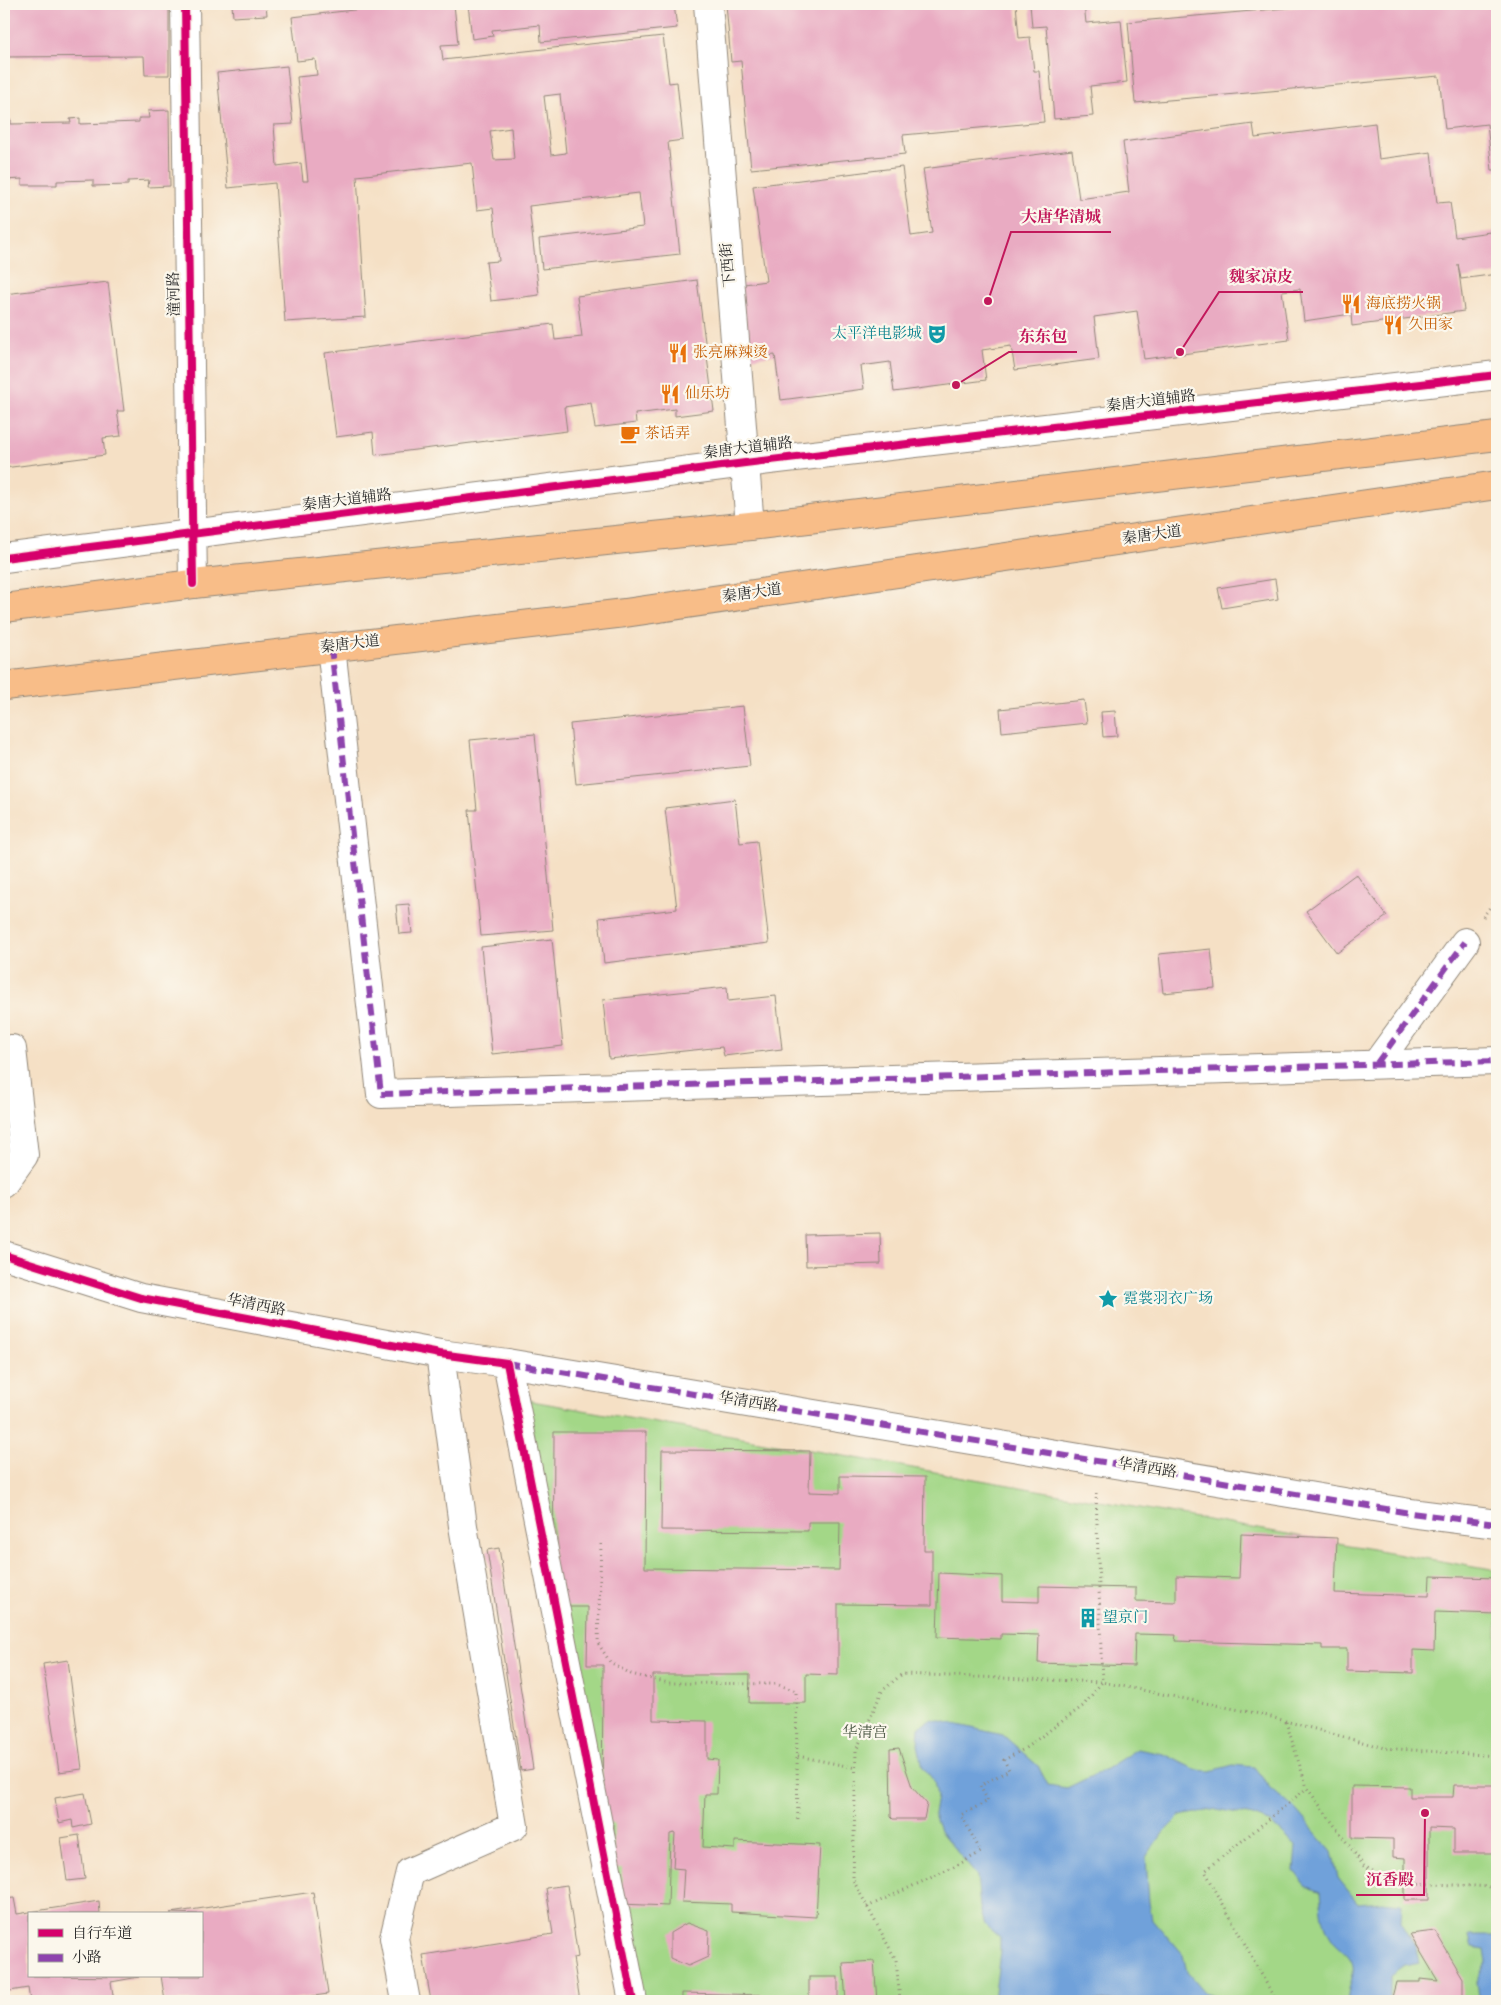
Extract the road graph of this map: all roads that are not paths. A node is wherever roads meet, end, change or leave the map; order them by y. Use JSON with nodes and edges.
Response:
{"nodes":[{"id":1,"x":185,"y":4,"type":"edge"},
{"id":2,"x":708,"y":4,"type":"edge"},
{"id":3,"x":1497,"y":375,"type":"edge"},
{"id":4,"x":1497,"y":436,"type":"edge"},
{"id":5,"x":745,"y":463,"type":"junction"},
{"id":6,"x":1497,"y":486,"type":"edge"},
{"id":7,"x":750,"y":526,"type":"junction"},
{"id":8,"x":193,"y":534,"type":"junction"},
{"id":9,"x":4,"y":558,"type":"edge"},
{"id":10,"x":193,"y":584,"type":"junction"},
{"id":11,"x":4,"y":608,"type":"edge"},
{"id":12,"x":331,"y":647,"type":"junction"},
{"id":13,"x":4,"y":686,"type":"edge"},
{"id":14,"x":1464,"y":942,"type":"dead end"},
{"id":15,"x":12,"y":1050,"type":"dead end"},
{"id":16,"x":1497,"y":1061,"type":"edge"},
{"id":17,"x":1377,"y":1063,"type":"junction"},
{"id":18,"x":4,"y":1183,"type":"edge"},
{"id":19,"x":4,"y":1255,"type":"edge"},
{"id":20,"x":440,"y":1354,"type":"junction"},
{"id":21,"x":508,"y":1363,"type":"junction"},
{"id":22,"x":1497,"y":1524,"type":"edge"},
{"id":23,"x":406,"y":2001,"type":"edge"},
{"id":24,"x":633,"y":2001,"type":"edge"}],
"edges":[{"from":1,"to":8,"type":"street","name":"潼河路"},
{"from":2,"to":5,"type":"street","name":"下西街"},
{"from":3,"to":5,"type":"street","name":"秦唐大道辅路"},
{"from":4,"to":7,"type":"main road"},
{"from":5,"to":7,"type":"street","name":"下西街"},
{"from":5,"to":8,"type":"street","name":"秦唐大道辅路"},
{"from":6,"to":12,"type":"main road","name":"秦唐大道"},
{"from":7,"to":10,"type":"main road"},
{"from":8,"to":9,"type":"street","name":"秦唐大道辅路"},
{"from":8,"to":10,"type":"street","name":"潼河路"},
{"from":10,"to":11,"type":"main road"},
{"from":12,"to":13,"type":"main road","name":"秦唐大道"},
{"from":12,"to":17,"type":"street"},
{"from":14,"to":17,"type":"street"},
{"from":15,"to":18,"type":"street"},
{"from":16,"to":17,"type":"street"},
{"from":19,"to":20,"type":"street","name":"华清西路"},
{"from":20,"to":21,"type":"street","name":"华清西路"},
{"from":20,"to":23,"type":"street"},
{"from":21,"to":22,"type":"street","name":"华清西路"},
{"from":21,"to":24,"type":"street"}]}
